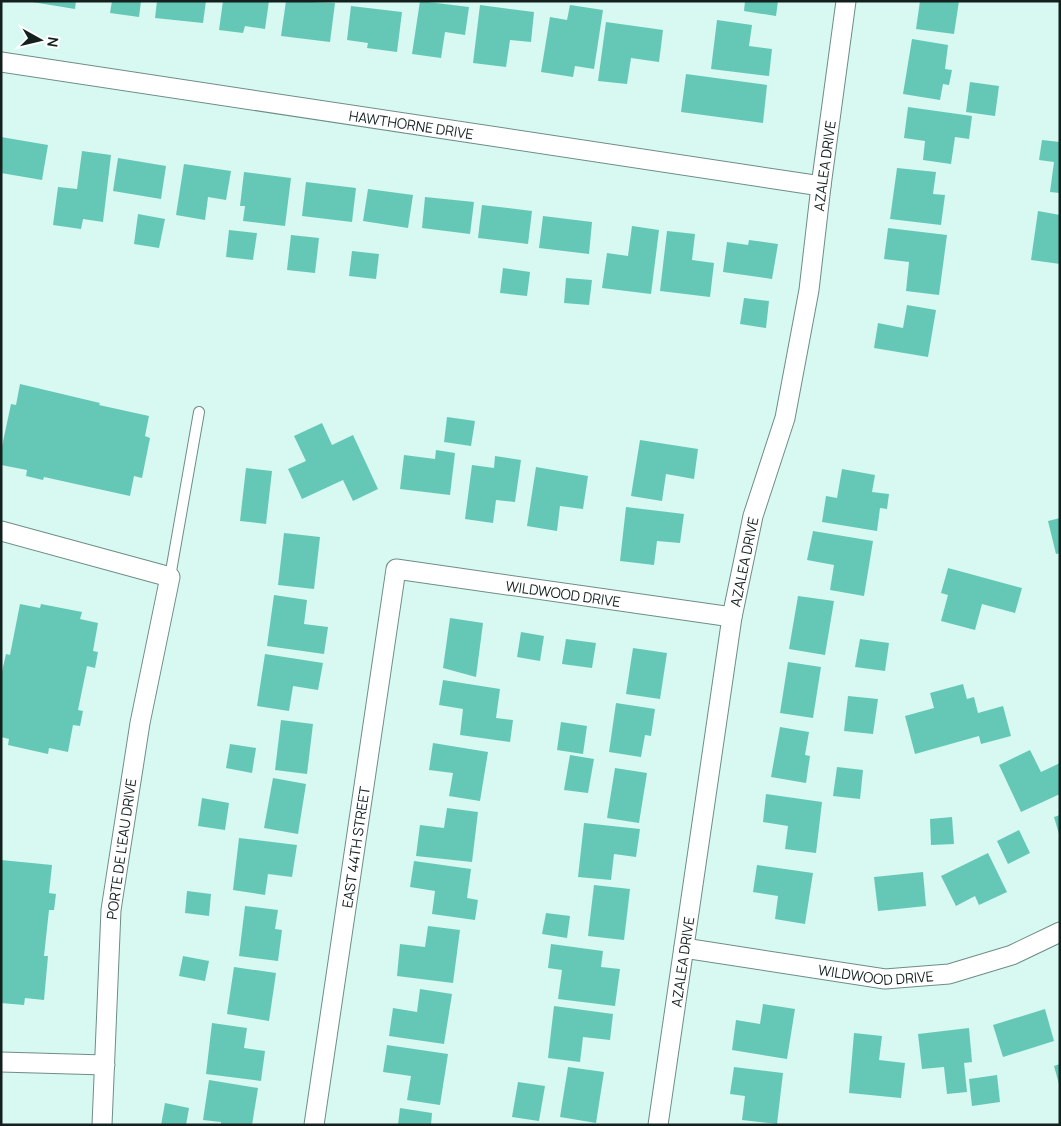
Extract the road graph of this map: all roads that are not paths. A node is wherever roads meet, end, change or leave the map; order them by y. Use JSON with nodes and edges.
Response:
{"nodes":[{"id":1,"x":846,"y":1,"type":"edge"},
{"id":2,"x":1,"y":62,"type":"edge"},
{"id":3,"x":821,"y":186,"type":"junction"},
{"id":4,"x":199,"y":412,"type":"dead end"},
{"id":5,"x":1,"y":531,"type":"edge"},
{"id":6,"x":396,"y":569,"type":"joint"},
{"id":7,"x":170,"y":577,"type":"junction"},
{"id":8,"x":732,"y":618,"type":"junction"},
{"id":9,"x":1060,"y":932,"type":"edge"},
{"id":10,"x":684,"y":948,"type":"junction"},
{"id":11,"x":1,"y":1062,"type":"edge"},
{"id":12,"x":105,"y":1065,"type":"junction"},
{"id":13,"x":102,"y":1125,"type":"edge"},
{"id":14,"x":314,"y":1125,"type":"edge"},
{"id":15,"x":658,"y":1125,"type":"edge"}],
"edges":[{"from":1,"to":3,"type":"street","name":"AZALEA DRIVE"},
{"from":2,"to":3,"type":"street","name":"HAWTHORNE DRIVE"},
{"from":3,"to":8,"type":"street","name":"AZALEA DRIVE"},
{"from":4,"to":7,"type":"lane"},
{"from":5,"to":7,"type":"street"},
{"from":6,"to":8,"type":"street","name":"WILDWOOD DRIVE"},
{"from":6,"to":14,"type":"street","name":"EAST 44TH STREET"},
{"from":7,"to":12,"type":"street","name":"PORTE DE L'EAU DRIVE"},
{"from":8,"to":10,"type":"street","name":"AZALEA DRIVE"},
{"from":9,"to":10,"type":"street","name":"WILDWOOD DRIVE"},
{"from":10,"to":15,"type":"street","name":"AZALEA DRIVE"},
{"from":11,"to":12,"type":"street"},
{"from":12,"to":13,"type":"street","name":"PORTE DE L'EAU DRIVE"}]}
